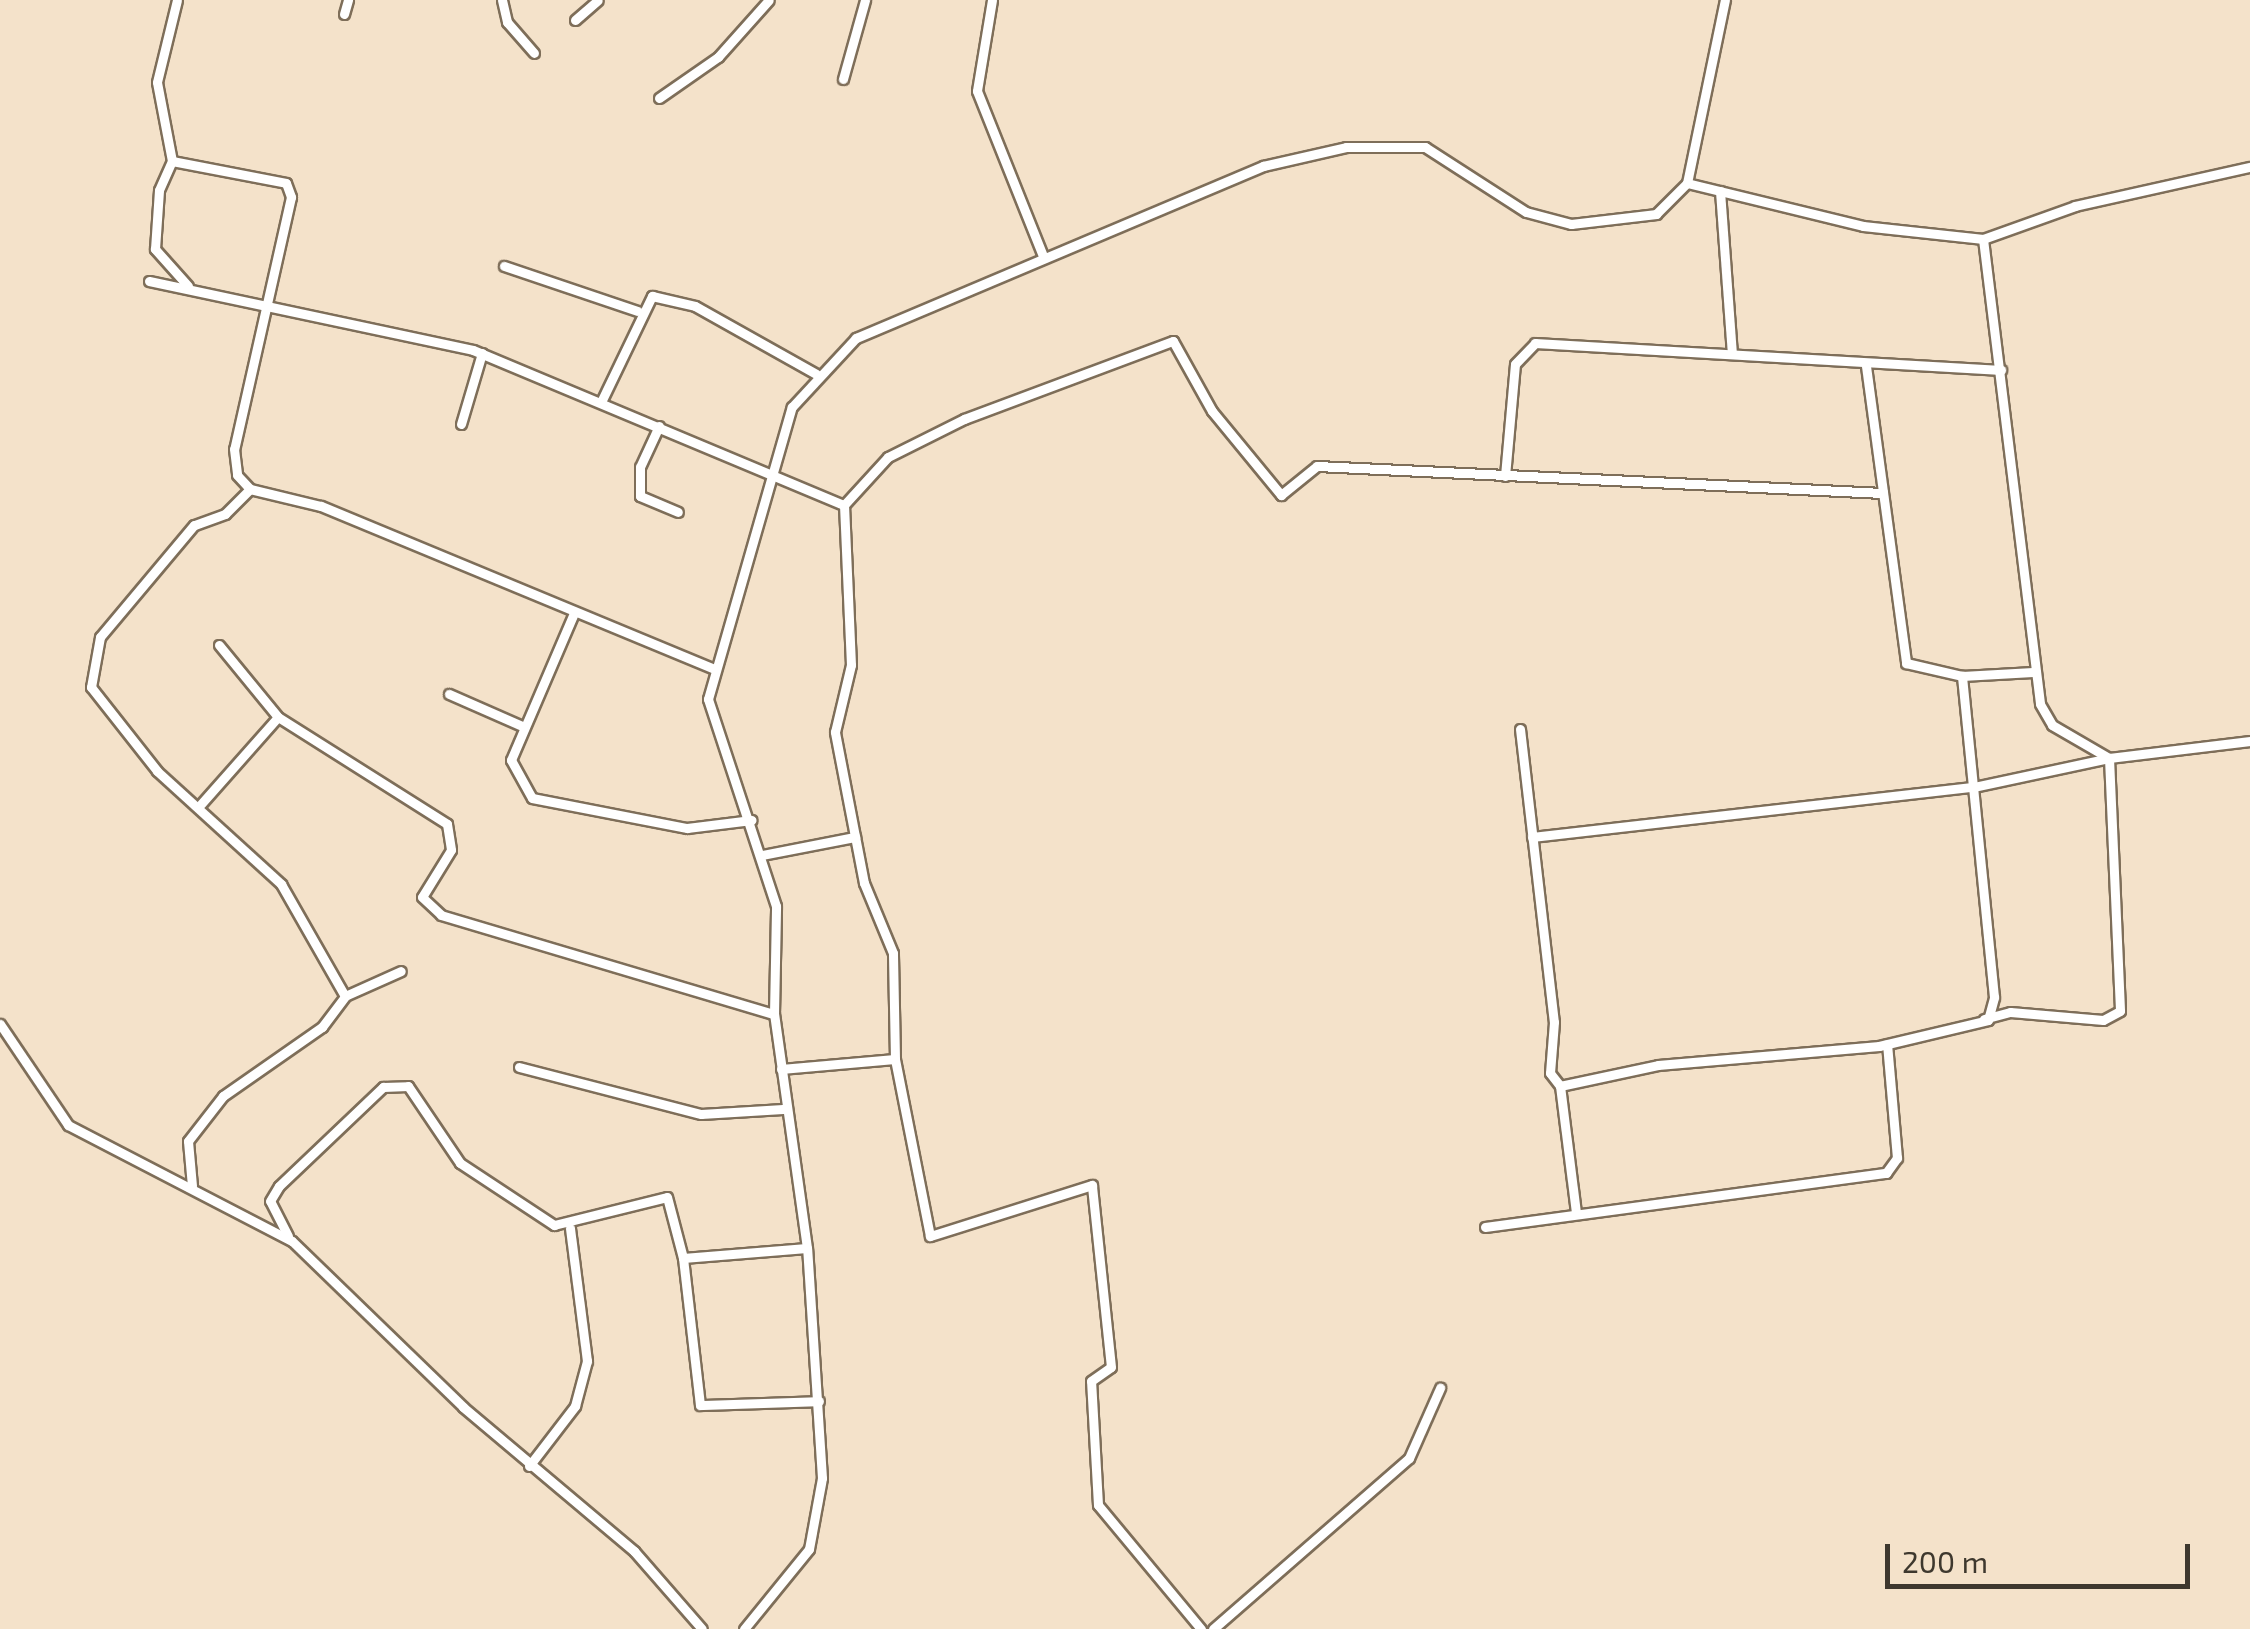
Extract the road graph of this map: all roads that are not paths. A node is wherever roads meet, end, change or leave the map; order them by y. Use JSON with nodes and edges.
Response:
{"nodes":[{"id":1,"x":177,"y":0,"type":"edge"},
{"id":2,"x":348,"y":0,"type":"edge"},
{"id":3,"x":502,"y":0,"type":"edge"},
{"id":4,"x":598,"y":0,"type":"edge"},
{"id":5,"x":769,"y":0,"type":"edge"},
{"id":6,"x":864,"y":0,"type":"edge"},
{"id":7,"x":992,"y":0,"type":"edge"},
{"id":8,"x":1725,"y":0,"type":"edge"},
{"id":9,"x":344,"y":14,"type":"dead end"},
{"id":10,"x":575,"y":20,"type":"dead end"},
{"id":11,"x":534,"y":52,"type":"dead end"},
{"id":12,"x":842,"y":78,"type":"dead end"},
{"id":13,"x":659,"y":98,"type":"dead end"},
{"id":14,"x":172,"y":161,"type":"junction"},
{"id":15,"x":2250,"y":167,"type":"edge"},
{"id":16,"x":1687,"y":183,"type":"junction"},
{"id":17,"x":1720,"y":191,"type":"junction"},
{"id":18,"x":1983,"y":238,"type":"junction"},
{"id":19,"x":1043,"y":256,"type":"junction"},
{"id":20,"x":504,"y":266,"type":"dead end"},
{"id":21,"x":149,"y":280,"type":"dead end"},
{"id":22,"x":188,"y":286,"type":"junction"},
{"id":23,"x":265,"y":301,"type":"junction"},
{"id":24,"x":638,"y":310,"type":"junction"},
{"id":25,"x":1732,"y":353,"type":"junction"},
{"id":26,"x":482,"y":354,"type":"junction"},
{"id":27,"x":1866,"y":366,"type":"junction"},
{"id":28,"x":2001,"y":370,"type":"junction"},
{"id":29,"x":816,"y":374,"type":"junction"},
{"id":30,"x":601,"y":402,"type":"junction"},
{"id":31,"x":460,"y":424,"type":"dead end"},
{"id":32,"x":658,"y":426,"type":"junction"},
{"id":33,"x":775,"y":472,"type":"junction"},
{"id":34,"x":1505,"y":476,"type":"junction"},
{"id":35,"x":250,"y":489,"type":"junction"},
{"id":36,"x":1882,"y":493,"type":"junction"},
{"id":37,"x":844,"y":505,"type":"junction"},
{"id":38,"x":678,"y":512,"type":"dead end"},
{"id":39,"x":574,"y":613,"type":"junction"},
{"id":40,"x":219,"y":645,"type":"dead end"},
{"id":41,"x":714,"y":669,"type":"junction"},
{"id":42,"x":2033,"y":672,"type":"junction"},
{"id":43,"x":1962,"y":676,"type":"junction"},
{"id":44,"x":448,"y":694,"type":"dead end"},
{"id":45,"x":278,"y":718,"type":"junction"},
{"id":46,"x":522,"y":726,"type":"junction"},
{"id":47,"x":1520,"y":729,"type":"dead end"},
{"id":48,"x":2250,"y":740,"type":"edge"},
{"id":49,"x":2109,"y":758,"type":"junction"},
{"id":50,"x":1974,"y":787,"type":"junction"},
{"id":51,"x":201,"y":804,"type":"junction"},
{"id":52,"x":752,"y":820,"type":"junction"},
{"id":53,"x":855,"y":837,"type":"junction"},
{"id":54,"x":1532,"y":837,"type":"junction"},
{"id":55,"x":762,"y":855,"type":"junction"},
{"id":56,"x":401,"y":971,"type":"dead end"},
{"id":57,"x":345,"y":996,"type":"junction"},
{"id":58,"x":774,"y":1014,"type":"junction"},
{"id":59,"x":1984,"y":1019,"type":"junction"},
{"id":60,"x":0,"y":1024,"type":"edge"},
{"id":61,"x":1887,"y":1044,"type":"junction"},
{"id":62,"x":895,"y":1059,"type":"junction"},
{"id":63,"x":518,"y":1067,"type":"dead end"},
{"id":64,"x":781,"y":1069,"type":"junction"},
{"id":65,"x":1560,"y":1086,"type":"junction"},
{"id":66,"x":783,"y":1109,"type":"junction"},
{"id":67,"x":192,"y":1186,"type":"junction"},
{"id":68,"x":1576,"y":1212,"type":"junction"},
{"id":69,"x":1485,"y":1227,"type":"dead end"},
{"id":70,"x":570,"y":1228,"type":"junction"},
{"id":71,"x":292,"y":1241,"type":"junction"},
{"id":72,"x":807,"y":1248,"type":"junction"},
{"id":73,"x":683,"y":1258,"type":"junction"},
{"id":74,"x":1440,"y":1388,"type":"dead end"},
{"id":75,"x":819,"y":1402,"type":"junction"},
{"id":76,"x":529,"y":1466,"type":"junction"},
{"id":77,"x":702,"y":1629,"type":"edge"},
{"id":78,"x":744,"y":1629,"type":"edge"},
{"id":79,"x":1201,"y":1629,"type":"edge"},
{"id":80,"x":1213,"y":1629,"type":"edge"}],
"edges":[{"from":1,"to":14,"type":"street"},
{"from":2,"to":9,"type":"street"},
{"from":3,"to":11,"type":"street"},
{"from":4,"to":10,"type":"street"},
{"from":5,"to":13,"type":"street"},
{"from":6,"to":12,"type":"street"},
{"from":7,"to":19,"type":"street"},
{"from":8,"to":16,"type":"street"},
{"from":14,"to":22,"type":"street"},
{"from":14,"to":23,"type":"street"},
{"from":15,"to":18,"type":"street"},
{"from":16,"to":17,"type":"street"},
{"from":16,"to":19,"type":"street"},
{"from":17,"to":18,"type":"street"},
{"from":17,"to":25,"type":"street"},
{"from":18,"to":28,"type":"street"},
{"from":19,"to":29,"type":"street"},
{"from":20,"to":24,"type":"street"},
{"from":21,"to":22,"type":"street"},
{"from":22,"to":23,"type":"street"},
{"from":23,"to":26,"type":"street"},
{"from":23,"to":35,"type":"street"},
{"from":24,"to":29,"type":"street"},
{"from":24,"to":30,"type":"street"},
{"from":25,"to":27,"type":"street"},
{"from":25,"to":34,"type":"street"},
{"from":26,"to":30,"type":"street"},
{"from":26,"to":31,"type":"street"},
{"from":27,"to":28,"type":"street"},
{"from":27,"to":36,"type":"street"},
{"from":28,"to":42,"type":"street"},
{"from":29,"to":33,"type":"street"},
{"from":30,"to":32,"type":"street"},
{"from":32,"to":33,"type":"street"},
{"from":32,"to":38,"type":"street"},
{"from":33,"to":37,"type":"street"},
{"from":33,"to":41,"type":"street"},
{"from":34,"to":36,"type":"street"},
{"from":34,"to":37,"type":"street"},
{"from":35,"to":39,"type":"street"},
{"from":35,"to":51,"type":"street"},
{"from":36,"to":43,"type":"street"},
{"from":37,"to":53,"type":"street"},
{"from":39,"to":41,"type":"street"},
{"from":39,"to":46,"type":"street"},
{"from":40,"to":45,"type":"street"},
{"from":41,"to":52,"type":"street"},
{"from":42,"to":43,"type":"street"},
{"from":42,"to":49,"type":"street"},
{"from":43,"to":50,"type":"street"},
{"from":44,"to":46,"type":"street"},
{"from":45,"to":51,"type":"street"},
{"from":45,"to":58,"type":"street"},
{"from":46,"to":52,"type":"street"},
{"from":47,"to":54,"type":"street"},
{"from":48,"to":49,"type":"street"},
{"from":49,"to":50,"type":"street"},
{"from":49,"to":59,"type":"street"},
{"from":50,"to":54,"type":"street"},
{"from":50,"to":59,"type":"street"},
{"from":51,"to":57,"type":"street"},
{"from":52,"to":55,"type":"street"},
{"from":53,"to":55,"type":"street"},
{"from":53,"to":62,"type":"street"},
{"from":54,"to":65,"type":"street"},
{"from":55,"to":58,"type":"street"},
{"from":56,"to":57,"type":"street"},
{"from":57,"to":67,"type":"street"},
{"from":58,"to":64,"type":"street"},
{"from":59,"to":61,"type":"street"},
{"from":60,"to":67,"type":"street"},
{"from":61,"to":65,"type":"street"},
{"from":61,"to":68,"type":"street"},
{"from":62,"to":64,"type":"street"},
{"from":62,"to":79,"type":"street"},
{"from":63,"to":66,"type":"street"},
{"from":64,"to":66,"type":"street"},
{"from":65,"to":68,"type":"street"},
{"from":66,"to":72,"type":"street"},
{"from":67,"to":71,"type":"street"},
{"from":68,"to":69,"type":"street"},
{"from":70,"to":71,"type":"street"},
{"from":70,"to":73,"type":"street"},
{"from":70,"to":76,"type":"street"},
{"from":71,"to":76,"type":"street"},
{"from":72,"to":73,"type":"street"},
{"from":72,"to":75,"type":"street"},
{"from":73,"to":75,"type":"street"},
{"from":74,"to":80,"type":"street"},
{"from":75,"to":78,"type":"street"},
{"from":76,"to":77,"type":"street"}]}
